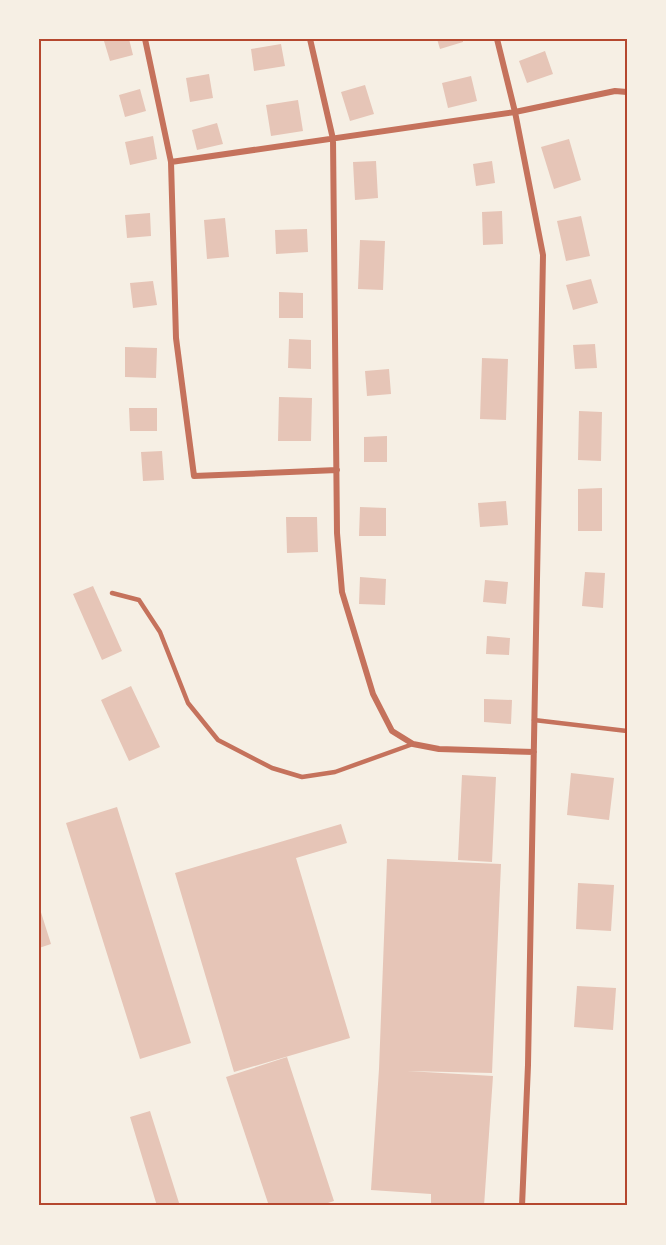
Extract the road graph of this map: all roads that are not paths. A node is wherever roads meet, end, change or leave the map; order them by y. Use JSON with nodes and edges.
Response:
{"nodes":[{"id":1,"x":145,"y":39,"type":"edge"},
{"id":2,"x":310,"y":39,"type":"edge"},
{"id":3,"x":497,"y":39,"type":"edge"},
{"id":4,"x":627,"y":92,"type":"edge"},
{"id":5,"x":515,"y":112,"type":"junction"},
{"id":6,"x":333,"y":140,"type":"junction"},
{"id":7,"x":171,"y":162,"type":"junction"},
{"id":8,"x":337,"y":470,"type":"junction"},
{"id":9,"x":112,"y":593,"type":"dead end"},
{"id":10,"x":534,"y":720,"type":"junction"},
{"id":11,"x":627,"y":731,"type":"edge"},
{"id":12,"x":413,"y":744,"type":"junction"},
{"id":13,"x":534,"y":752,"type":"junction"},
{"id":14,"x":522,"y":1206,"type":"edge"}],
"edges":[{"from":1,"to":7,"type":"street"},
{"from":2,"to":6,"type":"street"},
{"from":3,"to":5,"type":"street"},
{"from":4,"to":5,"type":"street"},
{"from":5,"to":6,"type":"street"},
{"from":5,"to":10,"type":"street"},
{"from":6,"to":7,"type":"street"},
{"from":6,"to":8,"type":"street"},
{"from":7,"to":8,"type":"street"},
{"from":8,"to":12,"type":"street"},
{"from":9,"to":12,"type":"lane"},
{"from":10,"to":11,"type":"lane"},
{"from":10,"to":13,"type":"street"},
{"from":12,"to":13,"type":"street"},
{"from":13,"to":14,"type":"street"}]}
